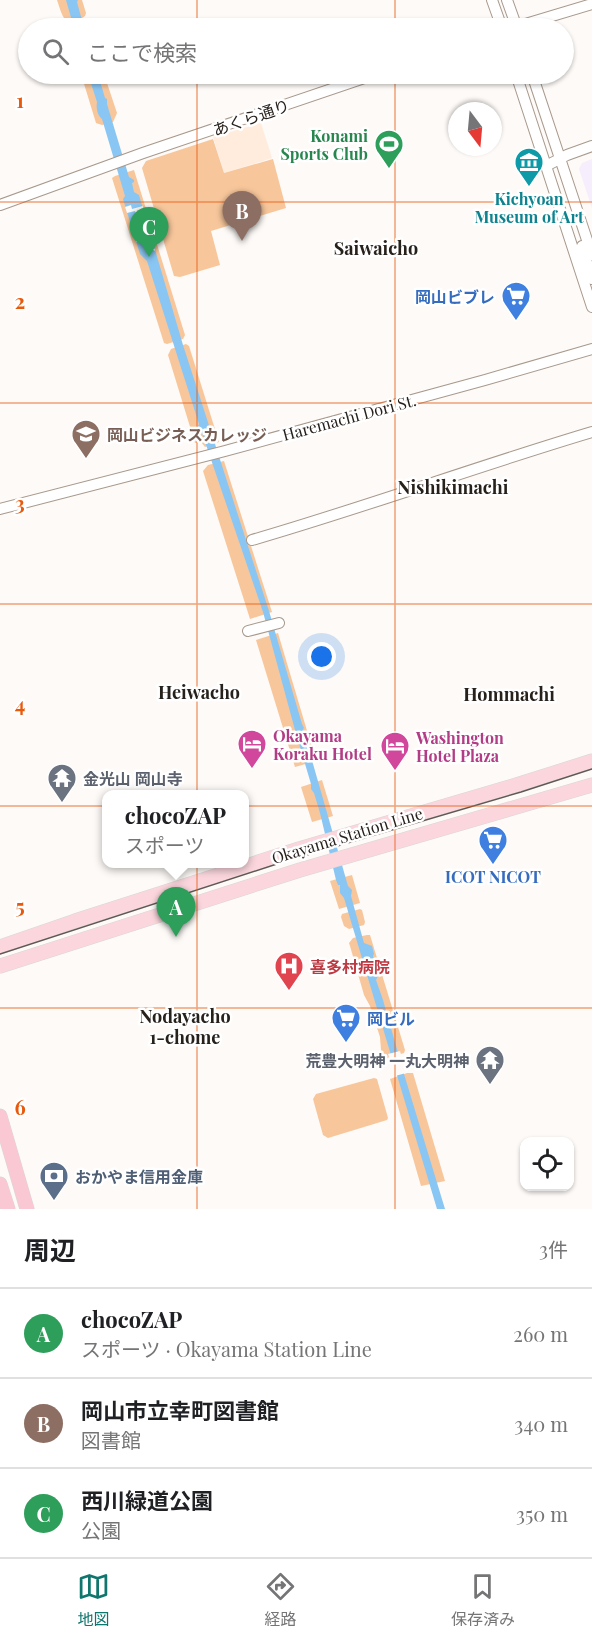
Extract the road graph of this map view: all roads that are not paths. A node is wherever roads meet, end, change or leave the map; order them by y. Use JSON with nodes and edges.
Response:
{"nodes":[{"id":1,"x":492,"y":0,"type":"edge"},
{"id":2,"x":507,"y":0,"type":"edge"},
{"id":3,"x":592,"y":3,"type":"edge"},
{"id":4,"x":498,"y":18,"type":"edge"},
{"id":5,"x":512,"y":18,"type":"edge"},
{"id":6,"x":546,"y":18,"type":"edge"},
{"id":7,"x":347,"y":84,"type":"edge"},
{"id":8,"x":519,"y":84,"type":"edge"},
{"id":9,"x":535,"y":84,"type":"edge"},
{"id":10,"x":592,"y":146,"type":"edge"},
{"id":11,"x":560,"y":159,"type":"junction"},
{"id":12,"x":546,"y":166,"type":"junction"},
{"id":13,"x":0,"y":205,"type":"edge"},
{"id":14,"x":579,"y":216,"type":"junction"},
{"id":15,"x":592,"y":255,"type":"edge"},
{"id":16,"x":592,"y":279,"type":"edge"},
{"id":17,"x":592,"y":307,"type":"edge"},
{"id":18,"x":592,"y":349,"type":"edge"},
{"id":19,"x":592,"y":432,"type":"edge"},
{"id":20,"x":0,"y":509,"type":"edge"},
{"id":21,"x":252,"y":540,"type":"dead end"},
{"id":22,"x":273,"y":625,"type":"dead end"},
{"id":23,"x":248,"y":631,"type":"dead end"},
{"id":24,"x":592,"y":761,"type":"edge"},
{"id":25,"x":592,"y":785,"type":"edge"},
{"id":26,"x":249,"y":865,"type":"edge"},
{"id":27,"x":240,"y":868,"type":"edge"},
{"id":28,"x":20,"y":941,"type":"junction"},
{"id":29,"x":0,"y":942,"type":"edge"},
{"id":30,"x":0,"y":947,"type":"edge"},
{"id":31,"x":25,"y":959,"type":"junction"},
{"id":32,"x":0,"y":966,"type":"edge"},
{"id":33,"x":0,"y":977,"type":"edge"},
{"id":34,"x":0,"y":1116,"type":"edge"},
{"id":35,"x":0,"y":1184,"type":"edge"},
{"id":36,"x":8,"y":1209,"type":"edge"},
{"id":37,"x":27,"y":1209,"type":"edge"}],
"edges":[{"from":1,"to":4,"type":"street"},
{"from":2,"to":5,"type":"street"},
{"from":3,"to":6,"type":"street"},
{"from":7,"to":13,"type":"street","name":"あくら通り"},
{"from":8,"to":12,"type":"street"},
{"from":9,"to":11,"type":"street"},
{"from":10,"to":11,"type":"street"},
{"from":11,"to":12,"type":"street"},
{"from":11,"to":14,"type":"street"},
{"from":12,"to":17,"type":"street"},
{"from":14,"to":15,"type":"street"},
{"from":14,"to":16,"type":"street"},
{"from":18,"to":20,"type":"street","name":"Haremachi Dori St."},
{"from":19,"to":21,"type":"street"},
{"from":22,"to":23,"type":"street"},
{"from":24,"to":26,"type":"main road","name":"Okayama Station Line"},
{"from":25,"to":31,"type":"main road","name":"Okayama Station Line"},
{"from":27,"to":28,"type":"main road","name":"Okayama Station Line"},
{"from":28,"to":29,"type":"main road"},
{"from":28,"to":30,"type":"main road","name":"Okayama Station Line"},
{"from":31,"to":32,"type":"main road","name":"Okayama Station Line"},
{"from":31,"to":33,"type":"main road"},
{"from":34,"to":37,"type":"highway"},
{"from":35,"to":36,"type":"highway"}]}
